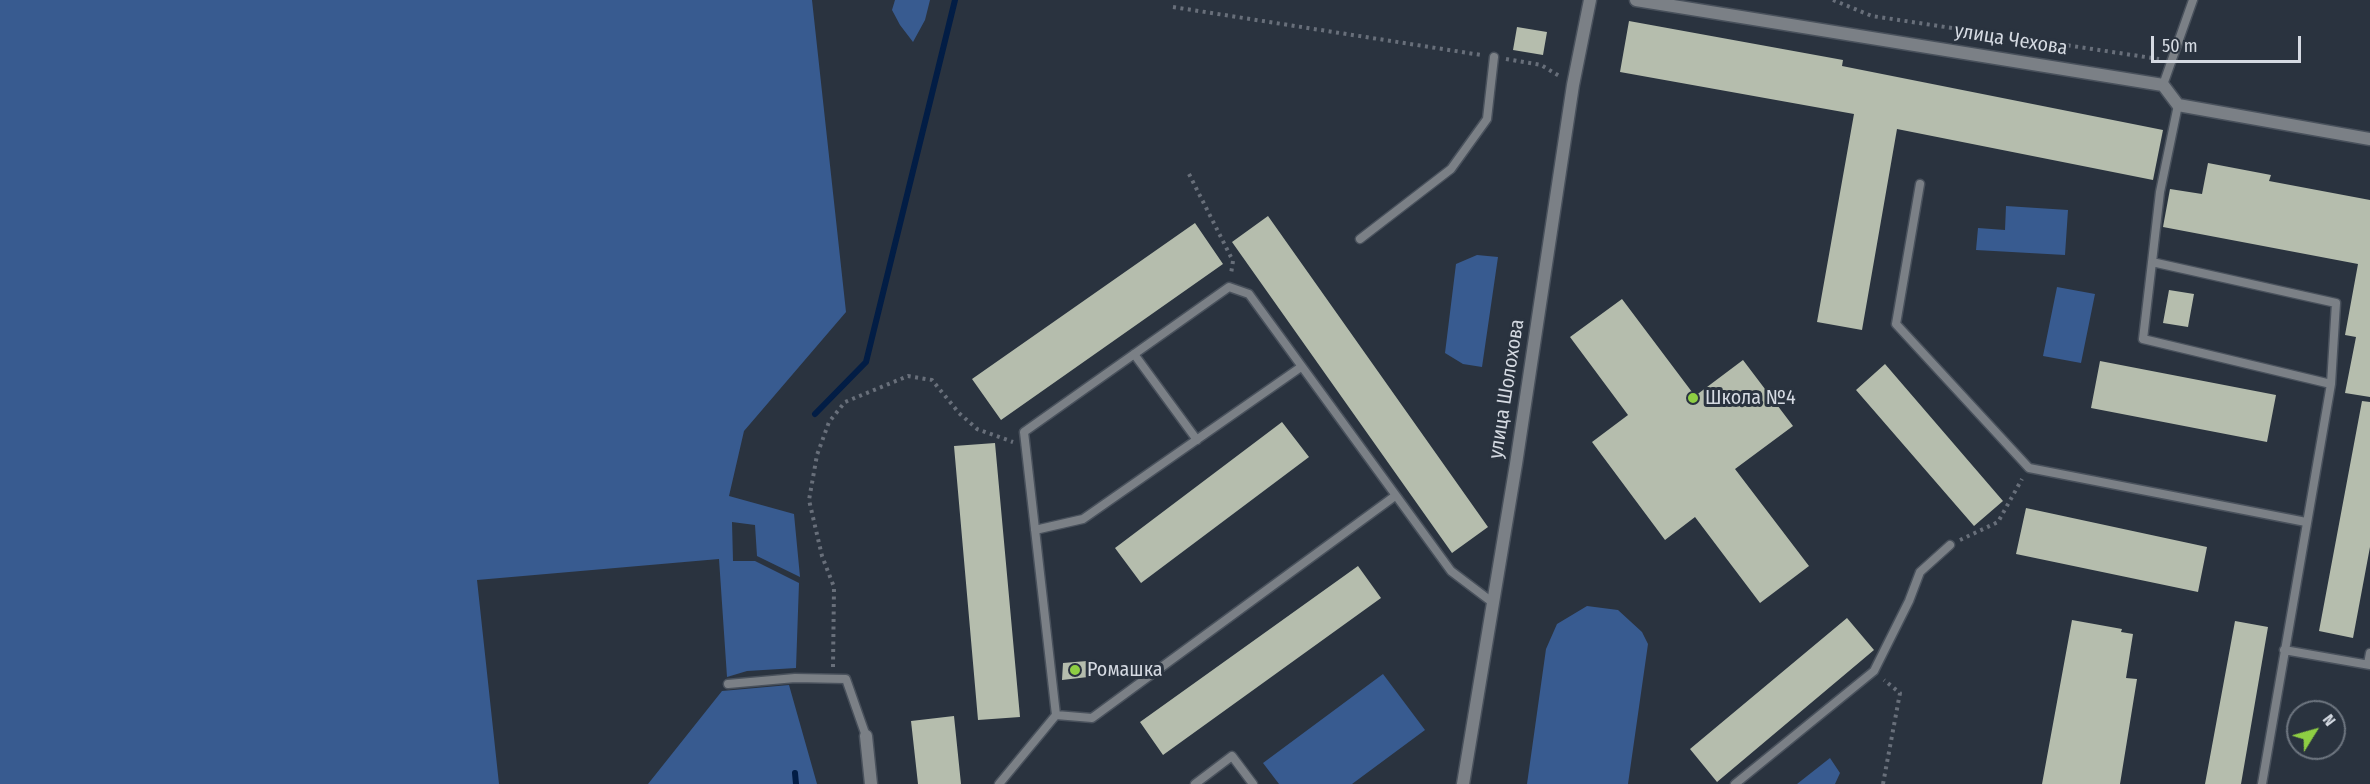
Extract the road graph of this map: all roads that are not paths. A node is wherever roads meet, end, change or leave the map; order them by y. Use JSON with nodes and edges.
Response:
{"nodes":[{"id":1,"x":1590,"y":0,"type":"edge"},
{"id":2,"x":1636,"y":0,"type":"edge"},
{"id":3,"x":2193,"y":0,"type":"edge"},
{"id":4,"x":1494,"y":57,"type":"road end"},
{"id":5,"x":2163,"y":85,"type":"junction"},
{"id":6,"x":2178,"y":105,"type":"junction"},
{"id":7,"x":2370,"y":139,"type":"edge"},
{"id":8,"x":1920,"y":184,"type":"dead end"},
{"id":9,"x":1360,"y":239,"type":"dead end"},
{"id":10,"x":2152,"y":262,"type":"junction"},
{"id":11,"x":1134,"y":354,"type":"junction"},
{"id":12,"x":1301,"y":367,"type":"junction"},
{"id":13,"x":2331,"y":384,"type":"junction"},
{"id":14,"x":1197,"y":440,"type":"junction"},
{"id":15,"x":1395,"y":496,"type":"junction"},
{"id":16,"x":2306,"y":522,"type":"junction"},
{"id":17,"x":1035,"y":530,"type":"junction"},
{"id":18,"x":1950,"y":545,"type":"road end"},
{"id":19,"x":1492,"y":602,"type":"junction"},
{"id":20,"x":2284,"y":650,"type":"junction"},
{"id":21,"x":2370,"y":653,"type":"edge"},
{"id":22,"x":2369,"y":664,"type":"edge"},
{"id":23,"x":728,"y":684,"type":"dead end"},
{"id":24,"x":1056,"y":715,"type":"junction"},
{"id":25,"x":866,"y":736,"type":"joint"},
{"id":26,"x":871,"y":784,"type":"edge"},
{"id":27,"x":999,"y":784,"type":"edge"},
{"id":28,"x":1195,"y":784,"type":"edge"},
{"id":29,"x":1253,"y":784,"type":"edge"},
{"id":30,"x":1463,"y":784,"type":"edge"},
{"id":31,"x":1736,"y":784,"type":"edge"},
{"id":32,"x":2262,"y":784,"type":"edge"}],
"edges":[{"from":1,"to":19,"type":"street","name":"улица Шолохова"},
{"from":2,"to":5,"type":"street","name":"улица Чехова"},
{"from":3,"to":5,"type":"lane"},
{"from":4,"to":9,"type":"lane"},
{"from":5,"to":6,"type":"street"},
{"from":6,"to":7,"type":"street"},
{"from":6,"to":10,"type":"lane"},
{"from":8,"to":16,"type":"lane"},
{"from":10,"to":13,"type":"lane"},
{"from":10,"to":13,"type":"lane"},
{"from":11,"to":12,"type":"lane"},
{"from":11,"to":14,"type":"lane"},
{"from":11,"to":17,"type":"lane"},
{"from":12,"to":14,"type":"lane"},
{"from":12,"to":15,"type":"lane"},
{"from":13,"to":16,"type":"lane"},
{"from":14,"to":17,"type":"lane"},
{"from":15,"to":19,"type":"lane"},
{"from":15,"to":24,"type":"lane"},
{"from":16,"to":20,"type":"lane"},
{"from":17,"to":24,"type":"lane"},
{"from":18,"to":31,"type":"lane"},
{"from":19,"to":30,"type":"street","name":"улица Шолохова"},
{"from":20,"to":22,"type":"lane"},
{"from":20,"to":32,"type":"lane"},
{"from":21,"to":22,"type":"lane"},
{"from":23,"to":25,"type":"lane"},
{"from":24,"to":27,"type":"lane"},
{"from":25,"to":26,"type":"street"},
{"from":28,"to":29,"type":"lane"}]}
